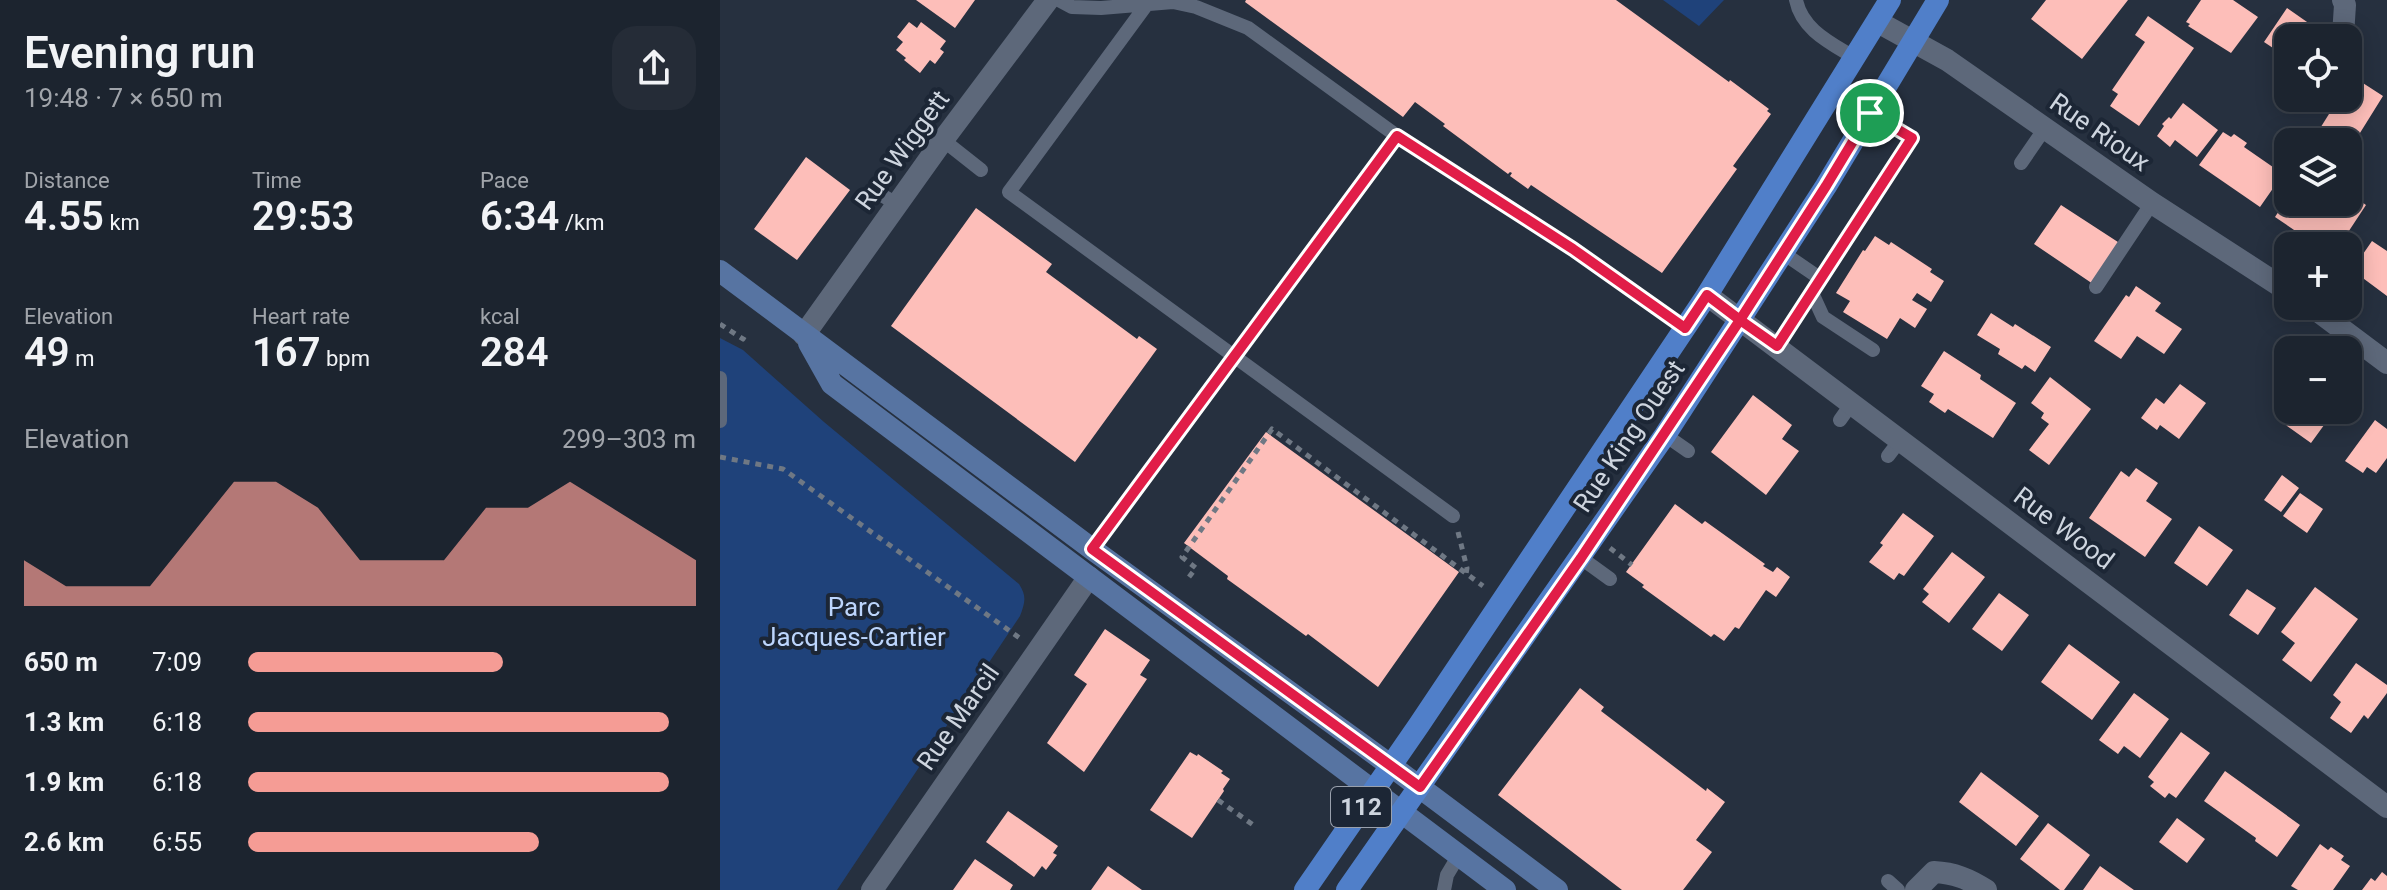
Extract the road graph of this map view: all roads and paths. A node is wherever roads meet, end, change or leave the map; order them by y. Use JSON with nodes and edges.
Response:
{"nodes":[{"id":1,"x":1048,"y":0,"type":"edge"},
{"id":2,"x":1059,"y":0,"type":"edge"},
{"id":3,"x":1796,"y":0,"type":"edge"},
{"id":4,"x":1890,"y":0,"type":"edge"},
{"id":5,"x":1938,"y":0,"type":"edge"},
{"id":6,"x":2343,"y":0,"type":"edge"},
{"id":7,"x":1147,"y":4,"type":"junction"},
{"id":8,"x":1878,"y":22,"type":"junction"},
{"id":9,"x":2344,"y":24,"type":"edge"},
{"id":10,"x":1913,"y":41,"type":"junction"},
{"id":11,"x":1855,"y":58,"type":"junction"},
{"id":12,"x":1870,"y":113,"type":"junction"},
{"id":13,"x":2045,"y":128,"type":"junction"},
{"id":14,"x":1397,"y":136,"type":"junction"},
{"id":15,"x":943,"y":140,"type":"junction"},
{"id":16,"x":2021,"y":163,"type":"dead end"},
{"id":17,"x":981,"y":170,"type":"dead end"},
{"id":18,"x":2152,"y":203,"type":"junction"},
{"id":19,"x":1783,"y":253,"type":"junction"},
{"id":20,"x":720,"y":271,"type":"edge"},
{"id":21,"x":1821,"y":279,"type":"junction"},
{"id":22,"x":2274,"y":282,"type":"edge"},
{"id":23,"x":2096,"y":287,"type":"dead end"},
{"id":24,"x":1812,"y":293,"type":"junction"},
{"id":25,"x":1707,"y":295,"type":"junction"},
{"id":26,"x":1740,"y":320,"type":"junction"},
{"id":27,"x":2330,"y":320,"type":"edge"},
{"id":28,"x":720,"y":324,"type":"edge"},
{"id":29,"x":1685,"y":328,"type":"junction"},
{"id":30,"x":746,"y":334,"type":"dead end"},
{"id":31,"x":804,"y":335,"type":"junction"},
{"id":32,"x":1777,"y":346,"type":"junction"},
{"id":33,"x":1873,"y":350,"type":"dead end"},
{"id":34,"x":1235,"y":356,"type":"junction"},
{"id":35,"x":2387,"y":363,"type":"edge"},
{"id":36,"x":720,"y":378,"type":"edge"},
{"id":37,"x":720,"y":421,"type":"edge"},
{"id":38,"x":1665,"y":435,"type":"junction"},
{"id":39,"x":1688,"y":451,"type":"dead end"},
{"id":40,"x":720,"y":457,"type":"edge"},
{"id":41,"x":1453,"y":516,"type":"joint"},
{"id":42,"x":1608,"y":547,"type":"dead end"},
{"id":43,"x":1092,"y":549,"type":"junction"},
{"id":44,"x":1581,"y":558,"type":"junction"},
{"id":45,"x":1632,"y":565,"type":"dead end"},
{"id":46,"x":1466,"y":574,"type":"junction"},
{"id":47,"x":1089,"y":577,"type":"junction"},
{"id":48,"x":1189,"y":577,"type":"dead end"},
{"id":49,"x":1610,"y":579,"type":"dead end"},
{"id":50,"x":1481,"y":585,"type":"dead end"},
{"id":51,"x":1038,"y":651,"type":"junction"},
{"id":52,"x":1390,"y":765,"type":"junction"},
{"id":53,"x":1420,"y":787,"type":"junction"},
{"id":54,"x":1373,"y":790,"type":"junction"},
{"id":55,"x":1218,"y":800,"type":"dead end"},
{"id":56,"x":2387,"y":807,"type":"edge"},
{"id":57,"x":1402,"y":812,"type":"junction"},
{"id":58,"x":1256,"y":827,"type":"dead end"},
{"id":59,"x":1459,"y":855,"type":"junction"},
{"id":60,"x":872,"y":890,"type":"edge"},
{"id":61,"x":1305,"y":890,"type":"edge"},
{"id":62,"x":1347,"y":890,"type":"edge"},
{"id":63,"x":1444,"y":890,"type":"edge"},
{"id":64,"x":1505,"y":890,"type":"edge"},
{"id":65,"x":1557,"y":890,"type":"edge"},
{"id":66,"x":1916,"y":890,"type":"edge"},
{"id":67,"x":1986,"y":890,"type":"edge"}],
"edges":[{"from":1,"to":15,"type":"street","name":"Rue Wiggett"},
{"from":2,"to":7,"type":"lane"},
{"from":3,"to":11,"type":"lane"},
{"from":4,"to":8,"type":"main road","name":"Rue King Ouest","number":"112"},
{"from":5,"to":10,"type":"main road","name":"Rue King Ouest","number":"112"},
{"from":6,"to":9,"type":"street"},
{"from":7,"to":14,"type":"lane"},
{"from":7,"to":34,"type":"lane"},
{"from":8,"to":10,"type":"street","name":"Rue Rioux"},
{"from":8,"to":11,"type":"main road","name":"Rue King Ouest","number":"112"},
{"from":10,"to":12,"type":"main road","name":"Rue King Ouest","number":"112"},
{"from":10,"to":13,"type":"street","name":"Rue Rioux"},
{"from":11,"to":25,"type":"main road","name":"Rue King Ouest","number":"112"},
{"from":12,"to":19,"type":"main road","name":"Rue King Ouest","number":"112"},
{"from":12,"to":21,"type":"lane"},
{"from":13,"to":16,"type":"lane"},
{"from":13,"to":18,"type":"street","name":"Rue Rioux"},
{"from":14,"to":29,"type":"lane"},
{"from":14,"to":34,"type":"lane"},
{"from":15,"to":17,"type":"lane"},
{"from":15,"to":31,"type":"street","name":"Rue Wiggett"},
{"from":18,"to":22,"type":"street","name":"Rue Rioux"},
{"from":18,"to":23,"type":"lane"},
{"from":19,"to":21,"type":"lane"},
{"from":19,"to":26,"type":"main road","name":"Rue King Ouest","number":"112"},
{"from":20,"to":31,"type":"main road"},
{"from":21,"to":24,"type":"lane"},
{"from":24,"to":32,"type":"lane"},
{"from":24,"to":33,"type":"lane"},
{"from":25,"to":26,"type":"street","name":"Rue Wood"},
{"from":25,"to":29,"type":"main road","name":"Rue King Ouest","number":"112"},
{"from":26,"to":32,"type":"street","name":"Rue Wood"},
{"from":26,"to":38,"type":"main road","name":"Rue King Ouest","number":"112"},
{"from":27,"to":35,"type":"street"},
{"from":28,"to":30,"type":"path"},
{"from":29,"to":52,"type":"main road","name":"Rue King Ouest","number":"112"},
{"from":31,"to":43,"type":"main road"},
{"from":31,"to":47,"type":"main road"},
{"from":32,"to":56,"type":"street","name":"Rue Wood"},
{"from":34,"to":41,"type":"lane"},
{"from":34,"to":43,"type":"lane"},
{"from":36,"to":37,"type":"lane"},
{"from":38,"to":39,"type":"lane"},
{"from":38,"to":44,"type":"main road","name":"Rue King Ouest","number":"112"},
{"from":40,"to":51,"type":"path"},
{"from":41,"to":46,"type":"path"},
{"from":42,"to":45,"type":"path"},
{"from":43,"to":52,"type":"main road"},
{"from":44,"to":49,"type":"lane"},
{"from":44,"to":53,"type":"main road","name":"Rue King Ouest","number":"112"},
{"from":46,"to":48,"type":"path"},
{"from":46,"to":50,"type":"path"},
{"from":47,"to":51,"type":"street","name":"Rue Marcil"},
{"from":47,"to":54,"type":"main road"},
{"from":51,"to":60,"type":"street","name":"Rue Marcil"},
{"from":52,"to":53,"type":"main road"},
{"from":52,"to":54,"type":"main road","name":"Rue King Ouest","number":"112"},
{"from":53,"to":57,"type":"main road","name":"Rue King Ouest","number":"112"},
{"from":53,"to":65,"type":"main road"},
{"from":54,"to":57,"type":"main road"},
{"from":54,"to":61,"type":"main road","name":"Rue King Ouest","number":"112"},
{"from":55,"to":58,"type":"path"},
{"from":57,"to":59,"type":"main road"},
{"from":57,"to":62,"type":"main road","name":"Rue King Ouest","number":"112"},
{"from":59,"to":63,"type":"lane"},
{"from":59,"to":64,"type":"main road"},
{"from":66,"to":67,"type":"street"}]}
